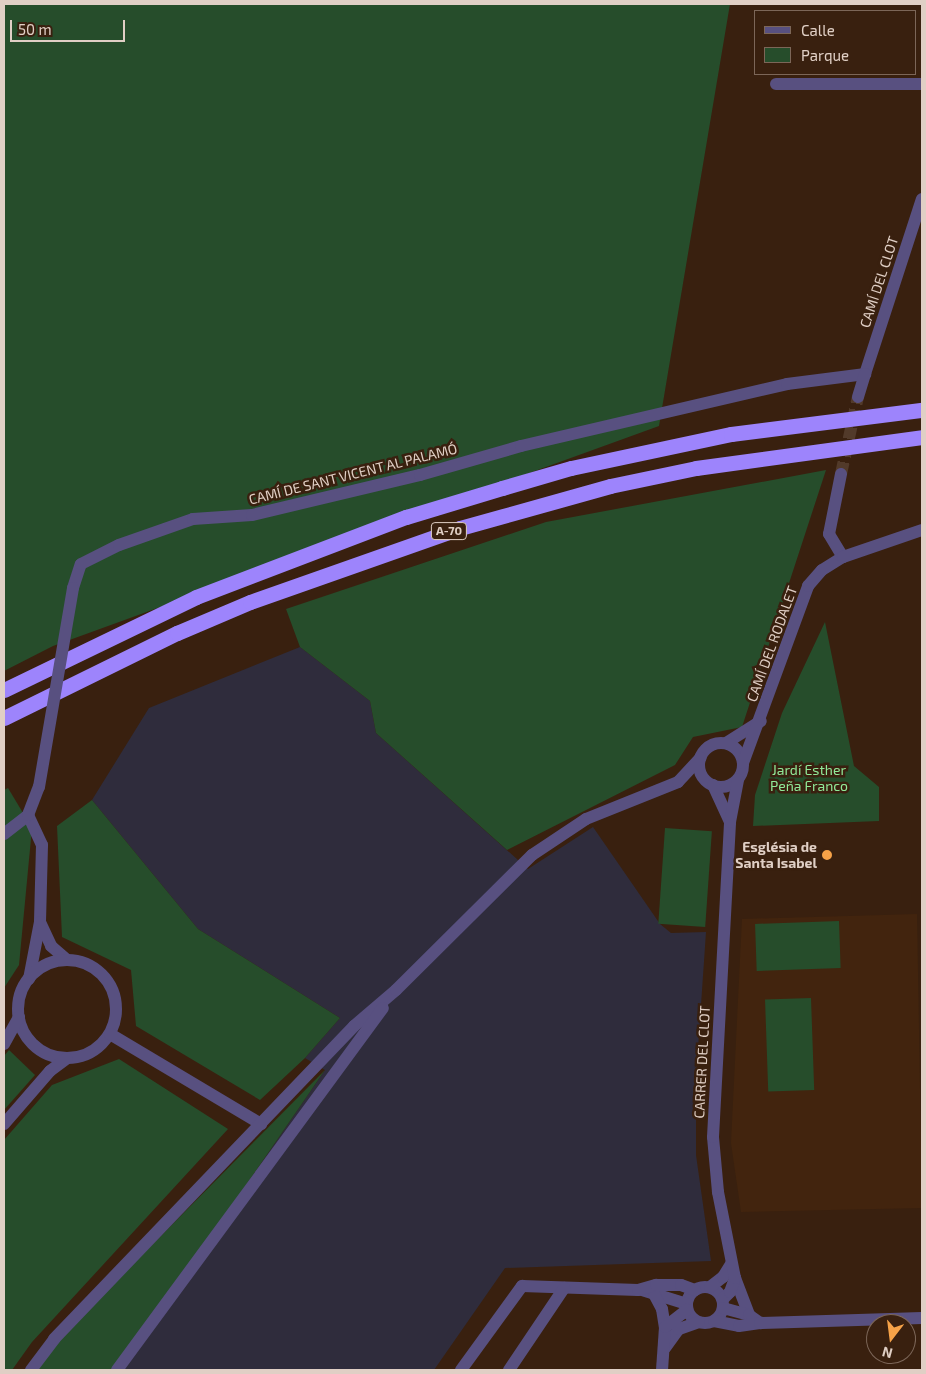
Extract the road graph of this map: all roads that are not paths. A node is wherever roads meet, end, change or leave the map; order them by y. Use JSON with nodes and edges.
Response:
{"nodes":[{"id":1,"x":776,"y":84,"type":"dead end"},
{"id":2,"x":922,"y":84,"type":"edge"},
{"id":3,"x":922,"y":199,"type":"edge"},
{"id":4,"x":865,"y":374,"type":"junction"},
{"id":5,"x":858,"y":397,"type":"tunnel mouth"},
{"id":6,"x":922,"y":410,"type":"edge"},
{"id":7,"x":922,"y":436,"type":"edge"},
{"id":8,"x":841,"y":474,"type":"tunnel mouth"},
{"id":9,"x":922,"y":530,"type":"edge"},
{"id":10,"x":843,"y":557,"type":"junction"},
{"id":11,"x":4,"y":690,"type":"edge"},
{"id":12,"x":4,"y":718,"type":"edge"},
{"id":13,"x":761,"y":721,"type":"junction"},
{"id":14,"x":726,"y":744,"type":"junction"},
{"id":15,"x":700,"y":758,"type":"junction"},
{"id":16,"x":743,"y":763,"type":"junction"},
{"id":17,"x":738,"y":780,"type":"junction"},
{"id":18,"x":678,"y":782,"type":"junction"},
{"id":19,"x":710,"y":784,"type":"junction"},
{"id":20,"x":28,"y":815,"type":"junction"},
{"id":21,"x":730,"y":822,"type":"junction"},
{"id":22,"x":4,"y":834,"type":"edge"},
{"id":23,"x":40,"y":922,"type":"junction"},
{"id":24,"x":67,"y":960,"type":"junction"},
{"id":25,"x":28,"y":979,"type":"junction"},
{"id":26,"x":396,"y":990,"type":"junction"},
{"id":27,"x":19,"y":1017,"type":"junction"},
{"id":28,"x":110,"y":1034,"type":"junction"},
{"id":29,"x":4,"y":1044,"type":"edge"},
{"id":30,"x":67,"y":1058,"type":"junction"},
{"id":31,"x":4,"y":1124,"type":"edge"},
{"id":32,"x":261,"y":1124,"type":"junction"},
{"id":33,"x":731,"y":1264,"type":"junction"},
{"id":34,"x":735,"y":1278,"type":"junction"},
{"id":35,"x":710,"y":1287,"type":"junction"},
{"id":36,"x":564,"y":1288,"type":"junction"},
{"id":37,"x":695,"y":1290,"type":"junction"},
{"id":38,"x":648,"y":1292,"type":"junction"},
{"id":39,"x":723,"y":1303,"type":"junction"},
{"id":40,"x":687,"y":1307,"type":"junction"},
{"id":41,"x":749,"y":1315,"type":"junction"},
{"id":42,"x":922,"y":1318,"type":"edge"},
{"id":43,"x":714,"y":1321,"type":"junction"},
{"id":44,"x":699,"y":1322,"type":"junction"},
{"id":45,"x":760,"y":1323,"type":"junction"},
{"id":46,"x":665,"y":1328,"type":"junction"},
{"id":47,"x":664,"y":1350,"type":"junction"},
{"id":48,"x":31,"y":1370,"type":"edge"},
{"id":49,"x":117,"y":1370,"type":"edge"},
{"id":50,"x":461,"y":1370,"type":"edge"},
{"id":51,"x":509,"y":1370,"type":"edge"},
{"id":52,"x":662,"y":1370,"type":"edge"}],
"edges":[{"from":1,"to":2,"type":"street"},
{"from":3,"to":4,"type":"street","name":"CAMÍ DEL CLOT"},
{"from":4,"to":5,"type":"street"},
{"from":4,"to":20,"type":"street","name":"CAMÍ DE SANT VICENT AL PALAMÓ","bridge":true},
{"from":6,"to":11,"type":"highway","number":"A-70"},
{"from":7,"to":12,"type":"highway","number":"A-70"},
{"from":8,"to":10,"type":"street"},
{"from":9,"to":10,"type":"street","name":"CAMÍ DEL RODALET"},
{"from":10,"to":13,"type":"street","name":"CAMÍ DEL RODALET"},
{"from":13,"to":14,"type":"street","name":"CAMÍ DEL RODALET"},
{"from":13,"to":16,"type":"street","name":"CAMÍ DEL RODALET"},
{"from":14,"to":15,"type":"street"},
{"from":14,"to":16,"type":"street"},
{"from":15,"to":18,"type":"street"},
{"from":15,"to":19,"type":"street"},
{"from":16,"to":17,"type":"street"},
{"from":17,"to":19,"type":"street"},
{"from":17,"to":21,"type":"street","name":"CARRER DEL CLOT"},
{"from":18,"to":19,"type":"street"},
{"from":18,"to":26,"type":"street"},
{"from":19,"to":21,"type":"street","name":"CARRER DEL CLOT"},
{"from":20,"to":22,"type":"street","name":"CAMÍ DE SANT VICENT AL PALAMÓ"},
{"from":20,"to":23,"type":"street"},
{"from":21,"to":33,"type":"street","name":"CARRER DEL CLOT"},
{"from":23,"to":24,"type":"street"},
{"from":23,"to":25,"type":"street"},
{"from":24,"to":25,"type":"street"},
{"from":24,"to":28,"type":"street"},
{"from":25,"to":27,"type":"street"},
{"from":26,"to":32,"type":"street"},
{"from":26,"to":49,"type":"street"},
{"from":27,"to":29,"type":"street"},
{"from":27,"to":30,"type":"street"},
{"from":28,"to":30,"type":"street"},
{"from":28,"to":32,"type":"street"},
{"from":30,"to":31,"type":"street"},
{"from":32,"to":48,"type":"street"},
{"from":33,"to":34,"type":"street","name":"CARRER DEL CLOT"},
{"from":33,"to":35,"type":"street"},
{"from":34,"to":39,"type":"street"},
{"from":34,"to":41,"type":"street","name":"CARRER DEL CLOT"},
{"from":35,"to":37,"type":"street"},
{"from":35,"to":39,"type":"street"},
{"from":36,"to":38,"type":"street"},
{"from":36,"to":50,"type":"street"},
{"from":36,"to":51,"type":"street"},
{"from":37,"to":38,"type":"street"},
{"from":37,"to":40,"type":"street"},
{"from":38,"to":40,"type":"street"},
{"from":38,"to":46,"type":"street"},
{"from":39,"to":41,"type":"street"},
{"from":39,"to":43,"type":"street"},
{"from":40,"to":44,"type":"street"},
{"from":40,"to":46,"type":"street"},
{"from":41,"to":45,"type":"street"},
{"from":42,"to":45,"type":"street"},
{"from":43,"to":44,"type":"street"},
{"from":43,"to":45,"type":"street"},
{"from":44,"to":47,"type":"street"},
{"from":46,"to":47,"type":"street"},
{"from":47,"to":52,"type":"street"}]}
